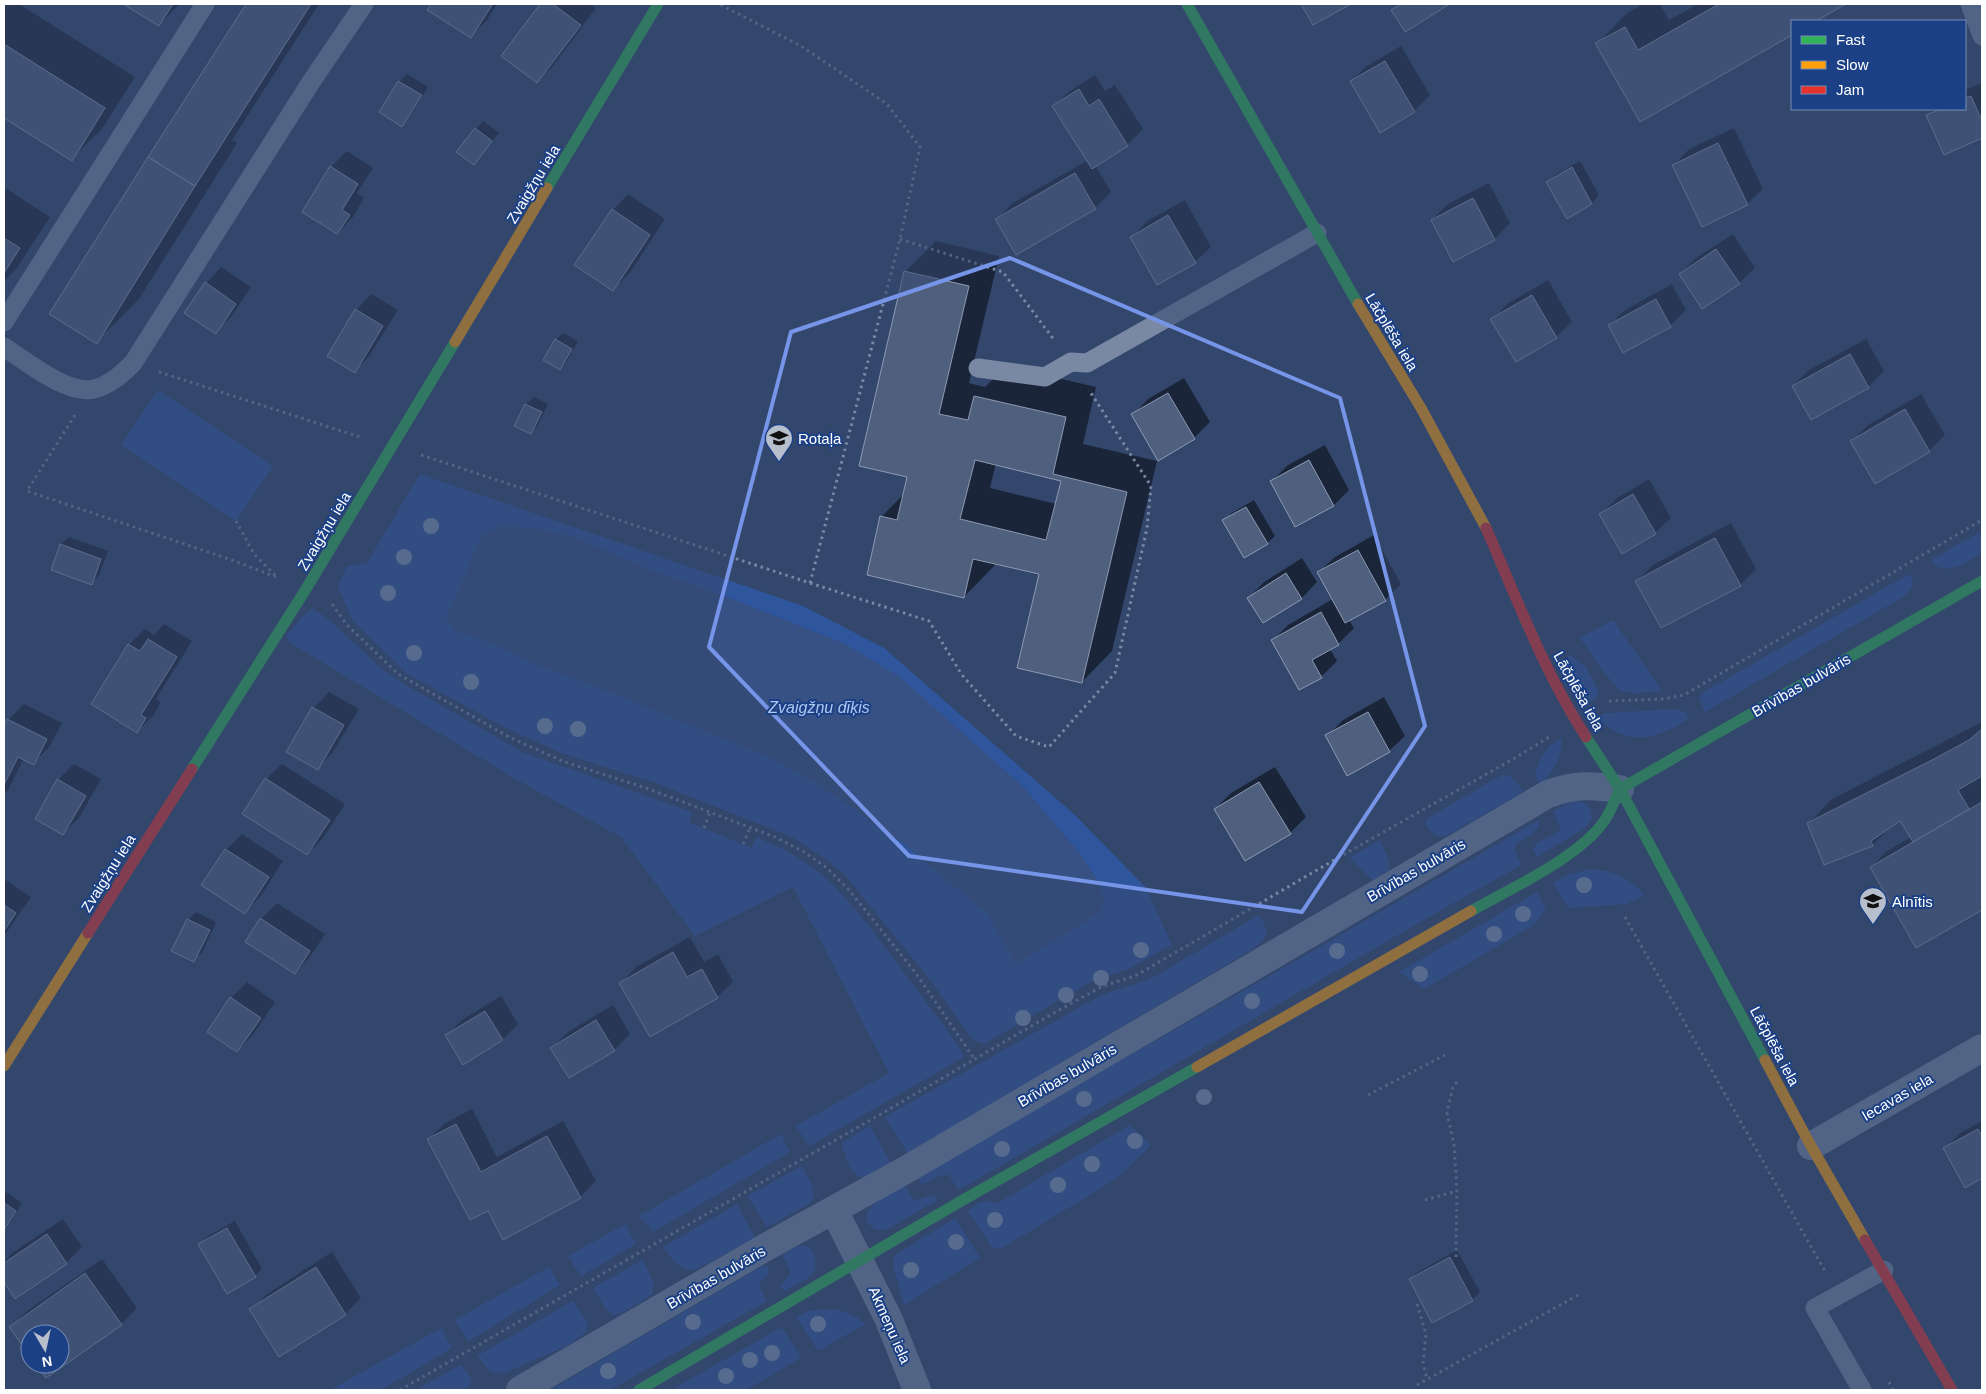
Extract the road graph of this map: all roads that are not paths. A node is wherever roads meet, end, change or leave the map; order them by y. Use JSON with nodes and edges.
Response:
{"nodes":[{"id":1,"x":205,"y":4,"type":"edge"},
{"id":2,"x":364,"y":4,"type":"edge"},
{"id":3,"x":658,"y":4,"type":"edge"},
{"id":4,"x":1187,"y":4,"type":"edge"},
{"id":5,"x":1970,"y":4,"type":"edge"},
{"id":6,"x":1982,"y":36,"type":"edge"},
{"id":7,"x":1317,"y":233,"type":"junction"},
{"id":8,"x":4,"y":322,"type":"edge"},
{"id":9,"x":4,"y":347,"type":"edge"},
{"id":10,"x":978,"y":368,"type":"dead end"},
{"id":11,"x":1982,"y":582,"type":"edge"},
{"id":12,"x":1620,"y":789,"type":"junction"},
{"id":13,"x":1982,"y":1048,"type":"edge"},
{"id":14,"x":4,"y":1066,"type":"edge"},
{"id":15,"x":1811,"y":1146,"type":"junction"},
{"id":16,"x":834,"y":1210,"type":"junction"},
{"id":17,"x":860,"y":1261,"type":"junction"},
{"id":18,"x":1884,"y":1270,"type":"junction"},
{"id":19,"x":520,"y":1390,"type":"edge"},
{"id":20,"x":639,"y":1390,"type":"edge"},
{"id":21,"x":917,"y":1390,"type":"edge"},
{"id":22,"x":1862,"y":1390,"type":"edge"},
{"id":23,"x":1952,"y":1390,"type":"edge"}],
"edges":[{"from":1,"to":8,"type":"lane"},
{"from":2,"to":9,"type":"lane"},
{"from":3,"to":14,"type":"street","name":"Zvaigžņu iela"},
{"from":4,"to":7,"type":"street","name":"Lāčplēša iela"},
{"from":5,"to":6,"type":"lane"},
{"from":7,"to":10,"type":"lane"},
{"from":7,"to":12,"type":"street","name":"Lāčplēša iela"},
{"from":11,"to":12,"type":"street","name":"Brīvības bulvāris"},
{"from":12,"to":15,"type":"street","name":"Lāčplēša iela"},
{"from":12,"to":16,"type":"street","name":"Brīvības bulvāris"},
{"from":12,"to":17,"type":"street"},
{"from":13,"to":15,"type":"street","name":"Iecavas iela"},
{"from":15,"to":18,"type":"street","name":"Lāčplēša iela"},
{"from":16,"to":17,"type":"street","name":"Akmeņu iela"},
{"from":16,"to":19,"type":"street","name":"Brīvības bulvāris"},
{"from":17,"to":20,"type":"street"},
{"from":17,"to":21,"type":"street","name":"Akmeņu iela"},
{"from":18,"to":22,"type":"lane"},
{"from":18,"to":23,"type":"street","name":"Lāčplēša iela"}]}
